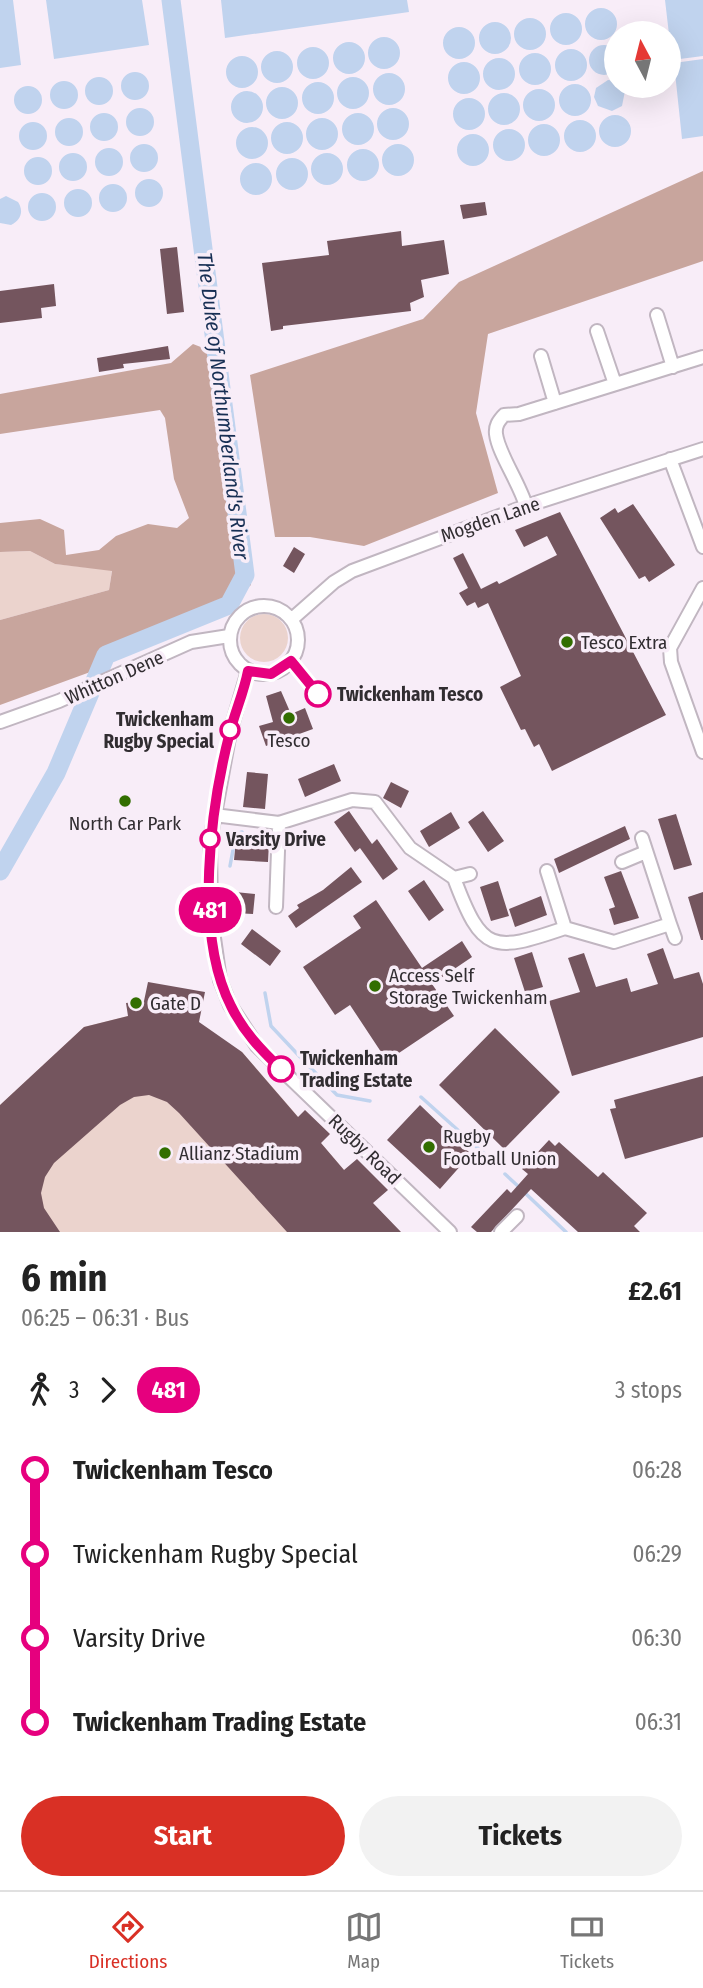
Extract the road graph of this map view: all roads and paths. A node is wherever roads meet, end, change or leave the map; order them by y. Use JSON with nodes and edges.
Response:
{"nodes":[{"id":1,"x":657,"y":315,"type":"dead end"},
{"id":2,"x":597,"y":331,"type":"dead end"},
{"id":3,"x":541,"y":356,"type":"dead end"},
{"id":4,"x":703,"y":358,"type":"edge"},
{"id":5,"x":673,"y":367,"type":"junction"},
{"id":6,"x":615,"y":384,"type":"junction"},
{"id":7,"x":555,"y":403,"type":"junction"},
{"id":8,"x":703,"y":449,"type":"edge"},
{"id":9,"x":670,"y":459,"type":"junction"},
{"id":10,"x":526,"y":506,"type":"junction"},
{"id":11,"x":703,"y":547,"type":"edge"},
{"id":12,"x":703,"y":588,"type":"edge"},
{"id":13,"x":292,"y":620,"type":"junction"},
{"id":14,"x":229,"y":636,"type":"junction"},
{"id":15,"x":248,"y":671,"type":"junction"},
{"id":16,"x":0,"y":722,"type":"edge"},
{"id":17,"x":703,"y":751,"type":"edge"},
{"id":18,"x":214,"y":815,"type":"junction"},
{"id":19,"x":279,"y":822,"type":"junction"},
{"id":20,"x":642,"y":838,"type":"dead end"},
{"id":21,"x":646,"y":852,"type":"junction"},
{"id":22,"x":622,"y":862,"type":"dead end"},
{"id":23,"x":547,"y":871,"type":"dead end"},
{"id":24,"x":470,"y":873,"type":"dead end"},
{"id":25,"x":454,"y":878,"type":"junction"},
{"id":26,"x":276,"y":907,"type":"dead end"},
{"id":27,"x":670,"y":924,"type":"junction"},
{"id":28,"x":565,"y":928,"type":"junction"},
{"id":29,"x":675,"y":937,"type":"dead end"},
{"id":30,"x":517,"y":1216,"type":"dead end"},
{"id":31,"x":450,"y":1232,"type":"edge"},
{"id":32,"x":501,"y":1232,"type":"edge"}],
"edges":[{"from":1,"to":5,"type":"street"},
{"from":2,"to":6,"type":"street"},
{"from":3,"to":7,"type":"street"},
{"from":4,"to":5,"type":"street"},
{"from":5,"to":6,"type":"street"},
{"from":6,"to":7,"type":"street"},
{"from":7,"to":10,"type":"street"},
{"from":8,"to":9,"type":"street","name":"Mogden Lane"},
{"from":9,"to":10,"type":"street","name":"Mogden Lane"},
{"from":9,"to":11,"type":"street"},
{"from":10,"to":13,"type":"street","name":"Mogden Lane"},
{"from":12,"to":17,"type":"street"},
{"from":13,"to":14,"type":"street"},
{"from":13,"to":15,"type":"street"},
{"from":14,"to":15,"type":"street"},
{"from":14,"to":16,"type":"street","name":"Whitton Dene"},
{"from":15,"to":18,"type":"street","name":"Rugby Road"},
{"from":18,"to":19,"type":"street"},
{"from":18,"to":31,"type":"street","name":"Rugby Road"},
{"from":19,"to":25,"type":"street"},
{"from":19,"to":26,"type":"street"},
{"from":20,"to":21,"type":"street"},
{"from":21,"to":22,"type":"street"},
{"from":21,"to":27,"type":"street"},
{"from":23,"to":28,"type":"street"},
{"from":24,"to":25,"type":"street"},
{"from":25,"to":28,"type":"street"},
{"from":27,"to":28,"type":"street"},
{"from":27,"to":29,"type":"street"},
{"from":30,"to":32,"type":"street"}]}
